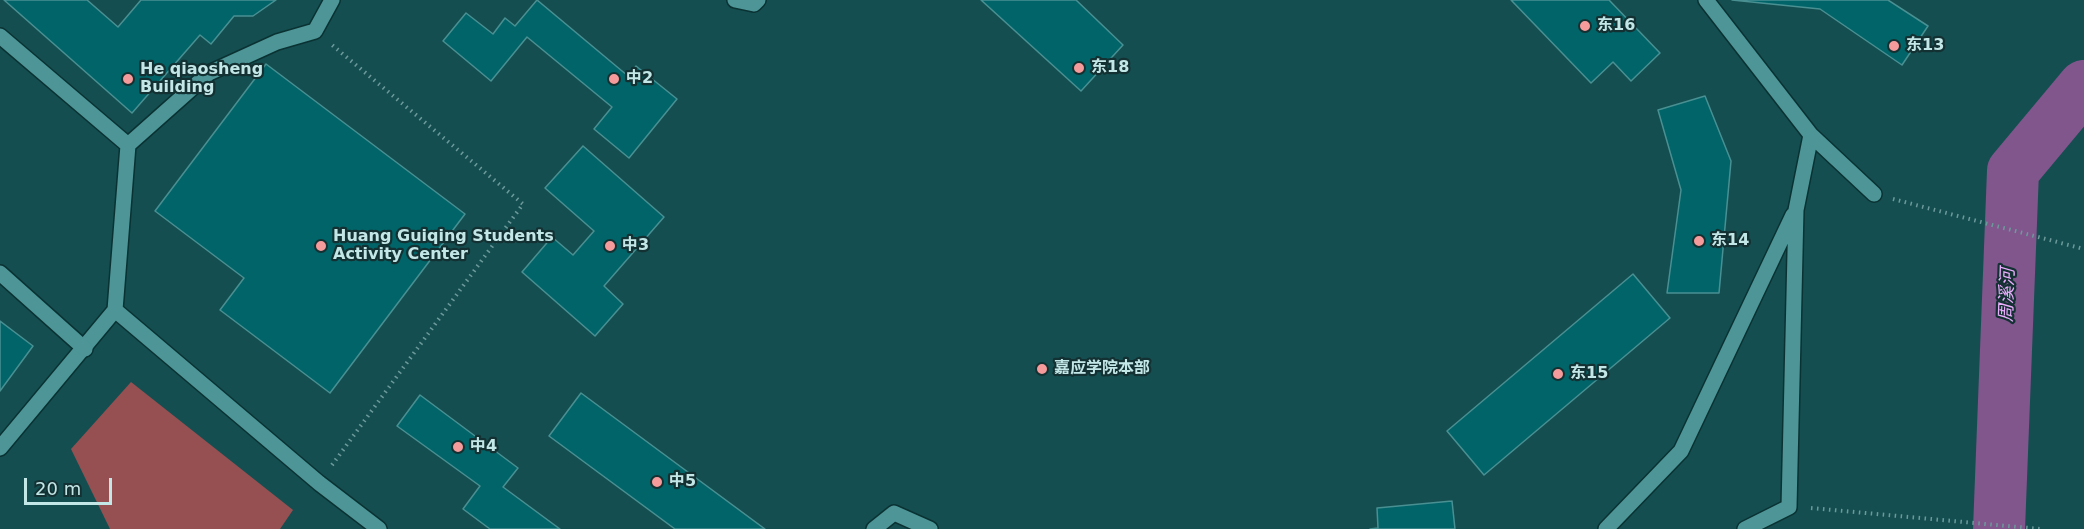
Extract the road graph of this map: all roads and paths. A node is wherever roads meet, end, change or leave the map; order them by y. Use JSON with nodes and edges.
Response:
{"nodes":[{"id":1,"x":332,"y":0,"type":"edge"},
{"id":2,"x":735,"y":0,"type":"edge"},
{"id":3,"x":758,"y":0,"type":"edge"},
{"id":4,"x":1706,"y":0,"type":"edge"},
{"id":5,"x":315,"y":31,"type":"junction"},
{"id":6,"x":0,"y":36,"type":"edge"},
{"id":7,"x":1811,"y":135,"type":"junction"},
{"id":8,"x":128,"y":145,"type":"junction"},
{"id":9,"x":1875,"y":194,"type":"joint"},
{"id":10,"x":1796,"y":210,"type":"junction"},
{"id":11,"x":2084,"y":249,"type":"edge"},
{"id":12,"x":0,"y":273,"type":"edge"},
{"id":13,"x":116,"y":310,"type":"junction"},
{"id":14,"x":85,"y":349,"type":"junction"},
{"id":15,"x":0,"y":448,"type":"edge"},
{"id":16,"x":319,"y":483,"type":"junction"},
{"id":17,"x":1789,"y":507,"type":"junction"},
{"id":18,"x":379,"y":529,"type":"edge"},
{"id":19,"x":874,"y":529,"type":"edge"},
{"id":20,"x":930,"y":529,"type":"edge"},
{"id":21,"x":1606,"y":529,"type":"edge"},
{"id":22,"x":1745,"y":529,"type":"edge"},
{"id":23,"x":2040,"y":529,"type":"edge"}],
"edges":[{"from":1,"to":5,"type":"street"},
{"from":2,"to":3,"type":"street"},
{"from":4,"to":7,"type":"street"},
{"from":5,"to":8,"type":"street"},
{"from":5,"to":16,"type":"path"},
{"from":6,"to":8,"type":"street"},
{"from":7,"to":9,"type":"street"},
{"from":7,"to":10,"type":"street"},
{"from":8,"to":13,"type":"street"},
{"from":9,"to":11,"type":"path"},
{"from":10,"to":17,"type":"street"},
{"from":10,"to":21,"type":"street"},
{"from":12,"to":14,"type":"street"},
{"from":13,"to":14,"type":"street"},
{"from":13,"to":16,"type":"street"},
{"from":14,"to":15,"type":"street"},
{"from":16,"to":18,"type":"street"},
{"from":17,"to":22,"type":"street"},
{"from":17,"to":23,"type":"path"},
{"from":19,"to":20,"type":"street"}]}
